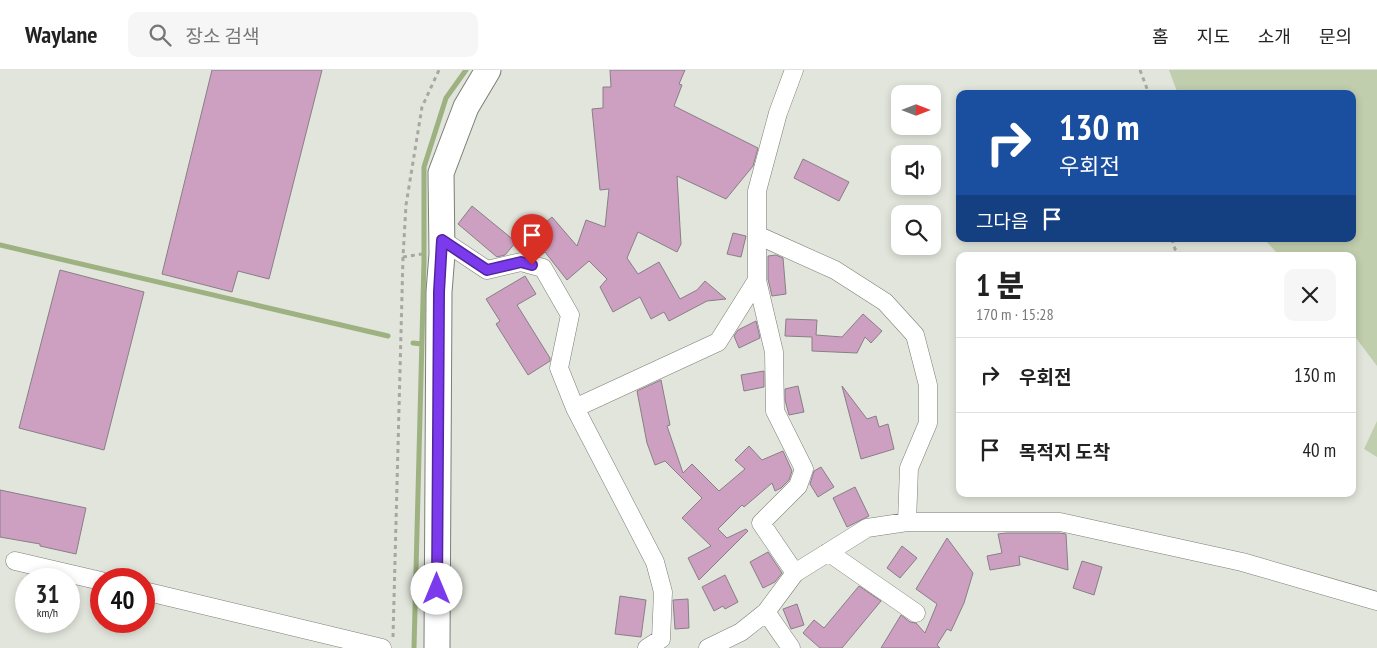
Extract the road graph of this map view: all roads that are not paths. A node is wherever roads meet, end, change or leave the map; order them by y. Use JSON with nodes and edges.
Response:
{"nodes":[{"id":1,"x":488,"y":70,"type":"edge"},
{"id":2,"x":794,"y":70,"type":"edge"},
{"id":3,"x":757,"y":235,"type":"junction"},
{"id":4,"x":442,"y":240,"type":"junction"},
{"id":5,"x":757,"y":280,"type":"junction"},
{"id":6,"x":575,"y":408,"type":"junction"},
{"id":7,"x":908,"y":522,"type":"junction"},
{"id":8,"x":828,"y":552,"type":"junction"},
{"id":9,"x":15,"y":560,"type":"dead end"},
{"id":10,"x":795,"y":573,"type":"junction"},
{"id":11,"x":90,"y":578,"type":"edge"},
{"id":12,"x":155,"y":593,"type":"edge"},
{"id":13,"x":1377,"y":601,"type":"edge"},
{"id":14,"x":766,"y":612,"type":"junction"},
{"id":15,"x":916,"y":612,"type":"dead end"},
{"id":16,"x":388,"y":643,"type":"edge"},
{"id":17,"x":437,"y":648,"type":"edge"},
{"id":18,"x":646,"y":648,"type":"edge"},
{"id":19,"x":708,"y":648,"type":"edge"},
{"id":20,"x":791,"y":648,"type":"edge"}],
"edges":[{"from":1,"to":4,"type":"street"},
{"from":2,"to":3,"type":"street"},
{"from":3,"to":5,"type":"street"},
{"from":3,"to":7,"type":"street"},
{"from":4,"to":6,"type":"street"},
{"from":4,"to":17,"type":"street"},
{"from":5,"to":6,"type":"street"},
{"from":5,"to":10,"type":"street"},
{"from":6,"to":18,"type":"street"},
{"from":7,"to":8,"type":"street"},
{"from":7,"to":13,"type":"street"},
{"from":8,"to":10,"type":"street"},
{"from":8,"to":15,"type":"street"},
{"from":9,"to":11,"type":"street"},
{"from":10,"to":14,"type":"street"},
{"from":12,"to":16,"type":"street"},
{"from":14,"to":19,"type":"street"},
{"from":14,"to":20,"type":"street"}]}
